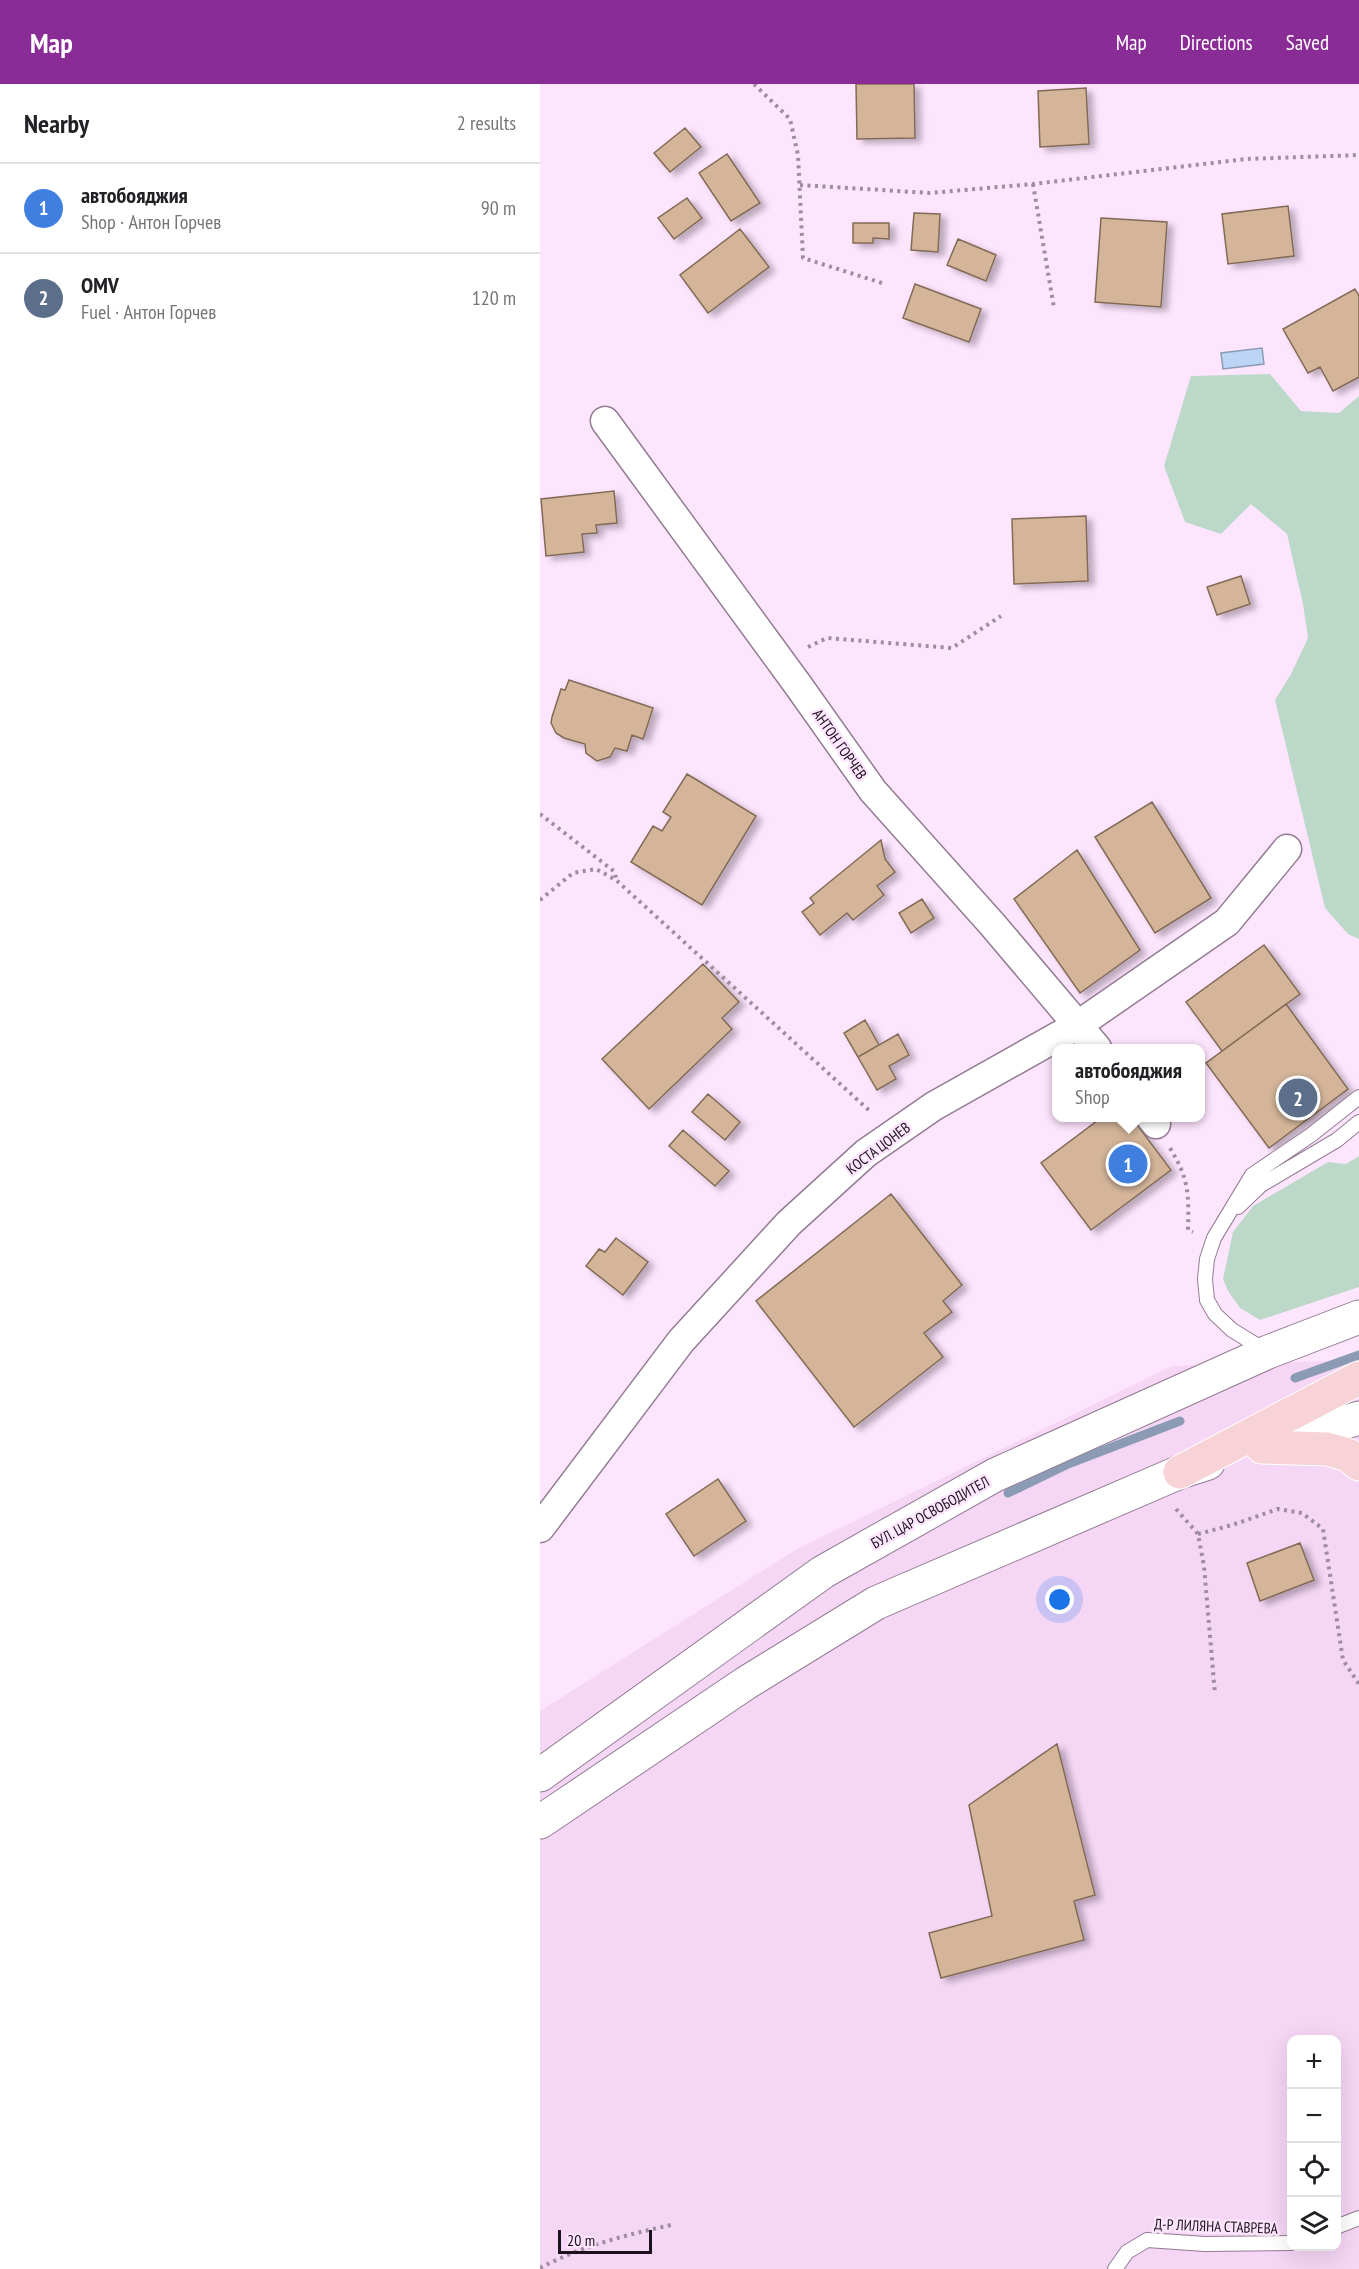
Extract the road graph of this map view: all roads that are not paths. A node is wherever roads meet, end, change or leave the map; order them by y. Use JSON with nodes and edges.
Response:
{"nodes":[{"id":1,"x":605,"y":421,"type":"dead end"},
{"id":2,"x":1287,"y":849,"type":"dead end"},
{"id":3,"x":1078,"y":1025,"type":"junction"},
{"id":4,"x":1093,"y":1044,"type":"edge"},
{"id":5,"x":1359,"y":1097,"type":"edge"},
{"id":6,"x":1359,"y":1122,"type":"edge"},
{"id":7,"x":1223,"y":1220,"type":"junction"},
{"id":8,"x":1359,"y":1317,"type":"edge"},
{"id":9,"x":1268,"y":1352,"type":"junction"},
{"id":10,"x":1359,"y":1378,"type":"edge"},
{"id":11,"x":1359,"y":1418,"type":"edge"},
{"id":12,"x":1262,"y":1447,"type":"junction"},
{"id":13,"x":1359,"y":1464,"type":"edge"},
{"id":14,"x":1180,"y":1472,"type":"junction"},
{"id":15,"x":540,"y":1528,"type":"edge"},
{"id":16,"x":540,"y":1775,"type":"edge"},
{"id":17,"x":540,"y":1822,"type":"edge"},
{"id":18,"x":1359,"y":2218,"type":"edge"},
{"id":19,"x":1341,"y":2225,"type":"edge"},
{"id":20,"x":1287,"y":2243,"type":"edge"},
{"id":21,"x":1115,"y":2269,"type":"edge"}],
"edges":[{"from":1,"to":3,"type":"street","name":"АНТОН ГОРЧЕВ"},
{"from":2,"to":3,"type":"street","name":"КОСТА ЦОНЕВ"},
{"from":3,"to":4,"type":"street","name":"АНТОН ГОРЧЕВ"},
{"from":3,"to":15,"type":"street","name":"КОСТА ЦОНЕВ"},
{"from":5,"to":7,"type":"lane"},
{"from":6,"to":7,"type":"lane"},
{"from":7,"to":9,"type":"lane"},
{"from":8,"to":9,"type":"main road","name":"БУЛ. ЦАР ОСВОБОДИТЕЛ"},
{"from":9,"to":16,"type":"main road","name":"БУЛ. ЦАР ОСВОБОДИТЕЛ"},
{"from":10,"to":14,"type":"main road"},
{"from":11,"to":12,"type":"main road"},
{"from":12,"to":13,"type":"main road"},
{"from":12,"to":14,"type":"main road"},
{"from":14,"to":17,"type":"main road"},
{"from":18,"to":19,"type":"lane"},
{"from":20,"to":21,"type":"lane","name":"Д-Р ЛИЛЯНА СТАВРЕВА"}]}
